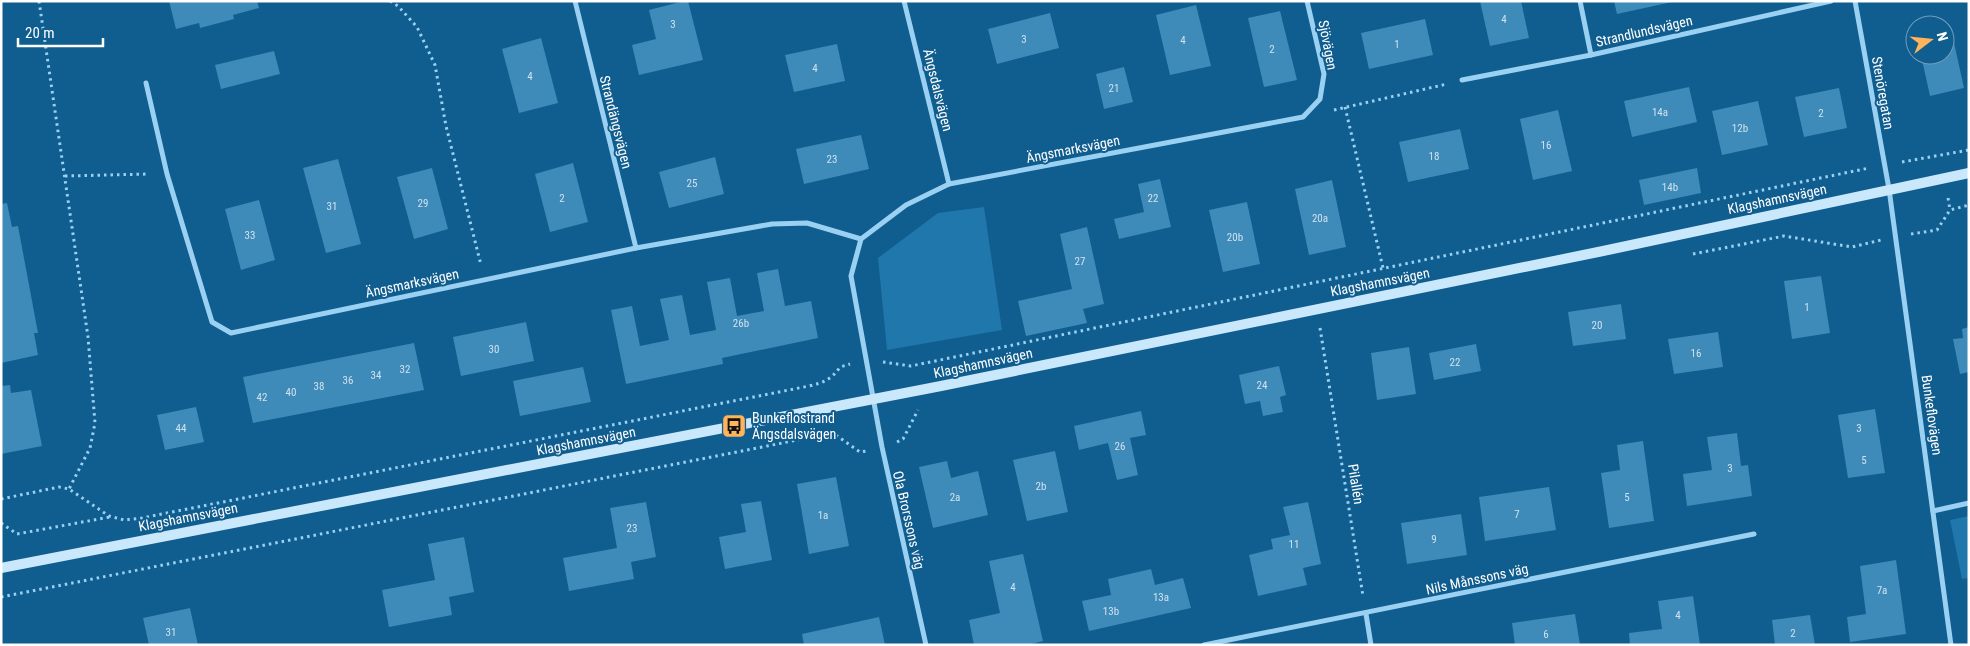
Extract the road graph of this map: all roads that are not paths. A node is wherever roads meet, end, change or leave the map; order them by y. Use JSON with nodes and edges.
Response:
{"nodes":[{"id":1,"x":575,"y":1,"type":"edge"},
{"id":2,"x":904,"y":1,"type":"edge"},
{"id":3,"x":1307,"y":1,"type":"edge"},
{"id":4,"x":1580,"y":1,"type":"edge"},
{"id":5,"x":1831,"y":1,"type":"edge"},
{"id":6,"x":1855,"y":1,"type":"edge"},
{"id":7,"x":1592,"y":55,"type":"junction"},
{"id":8,"x":1462,"y":80,"type":"road end"},
{"id":9,"x":146,"y":83,"type":"dead end"},
{"id":10,"x":1303,"y":117,"type":"joint"},
{"id":11,"x":1969,"y":172,"type":"edge"},
{"id":12,"x":949,"y":184,"type":"junction"},
{"id":13,"x":1889,"y":189,"type":"junction"},
{"id":14,"x":861,"y":240,"type":"junction"},
{"id":15,"x":636,"y":248,"type":"junction"},
{"id":16,"x":873,"y":399,"type":"junction"},
{"id":17,"x":1969,"y":503,"type":"edge"},
{"id":18,"x":1933,"y":510,"type":"junction"},
{"id":19,"x":1754,"y":534,"type":"dead end"},
{"id":20,"x":1,"y":568,"type":"edge"},
{"id":21,"x":1366,"y":614,"type":"junction"},
{"id":22,"x":926,"y":645,"type":"edge"},
{"id":23,"x":1204,"y":645,"type":"edge"},
{"id":24,"x":1371,"y":645,"type":"edge"},
{"id":25,"x":1951,"y":645,"type":"edge"}],
"edges":[{"from":1,"to":15,"type":"street","name":"Strandängsvägen"},
{"from":2,"to":12,"type":"street","name":"Ängsdalsvägen"},
{"from":3,"to":10,"type":"street","name":"Sjövägen"},
{"from":4,"to":7,"type":"street"},
{"from":5,"to":7,"type":"street","name":"Strandlundsvägen"},
{"from":6,"to":13,"type":"street","name":"Stenöregatan"},
{"from":7,"to":8,"type":"street","name":"Strandlundsvägen"},
{"from":9,"to":15,"type":"street","name":"Ängsmarksvägen"},
{"from":10,"to":12,"type":"street","name":"Ängsmarksvägen"},
{"from":11,"to":13,"type":"street","name":"Klagshamnsvägen"},
{"from":12,"to":14,"type":"street","name":"Ängsmarksvägen"},
{"from":13,"to":16,"type":"street","name":"Klagshamnsvägen"},
{"from":13,"to":18,"type":"street","name":"Bunkeflovägen"},
{"from":14,"to":15,"type":"street","name":"Ängsmarksvägen"},
{"from":14,"to":16,"type":"street"},
{"from":16,"to":20,"type":"street","name":"Klagshamnsvägen"},
{"from":16,"to":22,"type":"street","name":"Ola Brorssons väg"},
{"from":17,"to":18,"type":"street"},
{"from":18,"to":25,"type":"street","name":"Bunkeflovägen"},
{"from":19,"to":21,"type":"street","name":"Nils Månssons väg"},
{"from":21,"to":23,"type":"street","name":"Nils Månssons väg"},
{"from":21,"to":24,"type":"street"}]}
